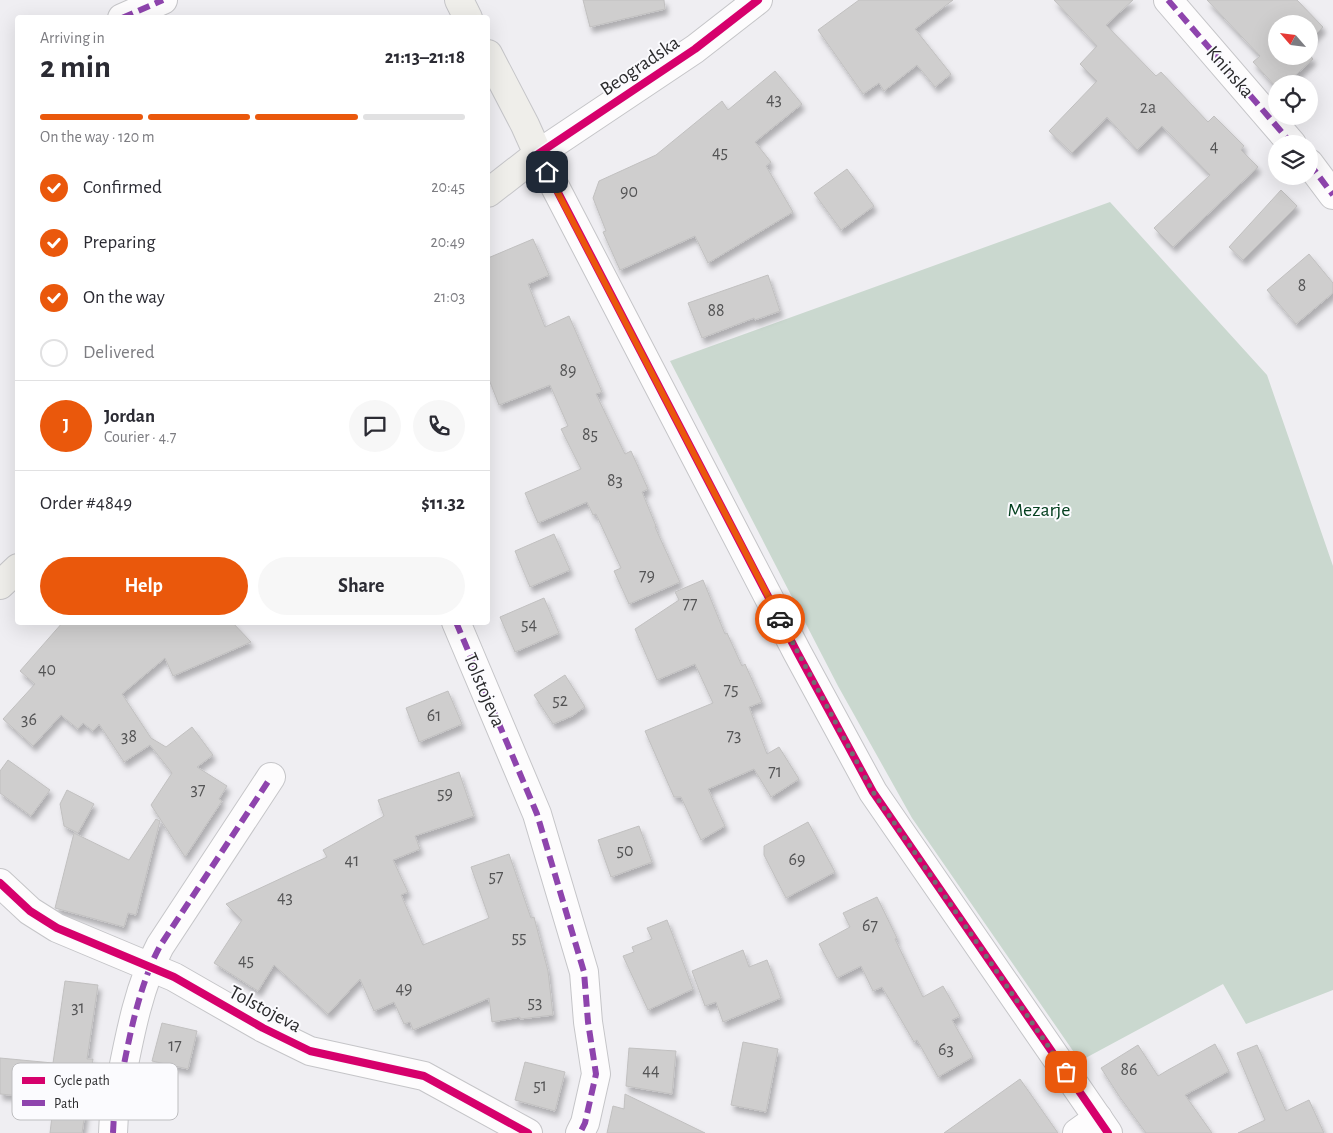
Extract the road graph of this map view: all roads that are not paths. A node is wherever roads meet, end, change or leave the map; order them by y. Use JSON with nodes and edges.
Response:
{"nodes":[{"id":1,"x":163,"y":0,"type":"edge"},
{"id":2,"x":458,"y":0,"type":"edge"},
{"id":3,"x":758,"y":0,"type":"edge"},
{"id":4,"x":1168,"y":0,"type":"edge"},
{"id":5,"x":129,"y":15,"type":"edge"},
{"id":6,"x":466,"y":15,"type":"edge"},
{"id":7,"x":490,"y":58,"type":"edge"},
{"id":8,"x":1284,"y":135,"type":"edge"},
{"id":9,"x":538,"y":154,"type":"junction"},
{"id":10,"x":1318,"y":175,"type":"edge"},
{"id":11,"x":490,"y":190,"type":"edge"},
{"id":12,"x":1333,"y":195,"type":"edge"},
{"id":13,"x":15,"y":571,"type":"edge"},
{"id":14,"x":0,"y":585,"type":"edge"},
{"id":15,"x":457,"y":625,"type":"edge"},
{"id":16,"x":271,"y":777,"type":"dead end"},
{"id":17,"x":0,"y":883,"type":"edge"},
{"id":18,"x":150,"y":967,"type":"junction"},
{"id":19,"x":126,"y":1063,"type":"edge"},
{"id":20,"x":114,"y":1120,"type":"edge"},
{"id":21,"x":1094,"y":1128,"type":"edge"},
{"id":22,"x":113,"y":1133,"type":"edge"},
{"id":23,"x":528,"y":1133,"type":"edge"},
{"id":24,"x":580,"y":1133,"type":"edge"}],
"edges":[{"from":1,"to":5,"type":"street"},
{"from":2,"to":6,"type":"main road"},
{"from":3,"to":9,"type":"street","name":"Beogradska"},
{"from":4,"to":8,"type":"street","name":"Kninska"},
{"from":7,"to":9,"type":"main road"},
{"from":9,"to":11,"type":"main road"},
{"from":9,"to":21,"type":"street"},
{"from":10,"to":12,"type":"street"},
{"from":13,"to":14,"type":"main road"},
{"from":15,"to":24,"type":"street","name":"Tolstojeva"},
{"from":16,"to":18,"type":"street"},
{"from":17,"to":18,"type":"street","name":"Tolstojeva"},
{"from":18,"to":19,"type":"street"},
{"from":18,"to":23,"type":"street","name":"Tolstojeva"},
{"from":20,"to":22,"type":"street"}]}
